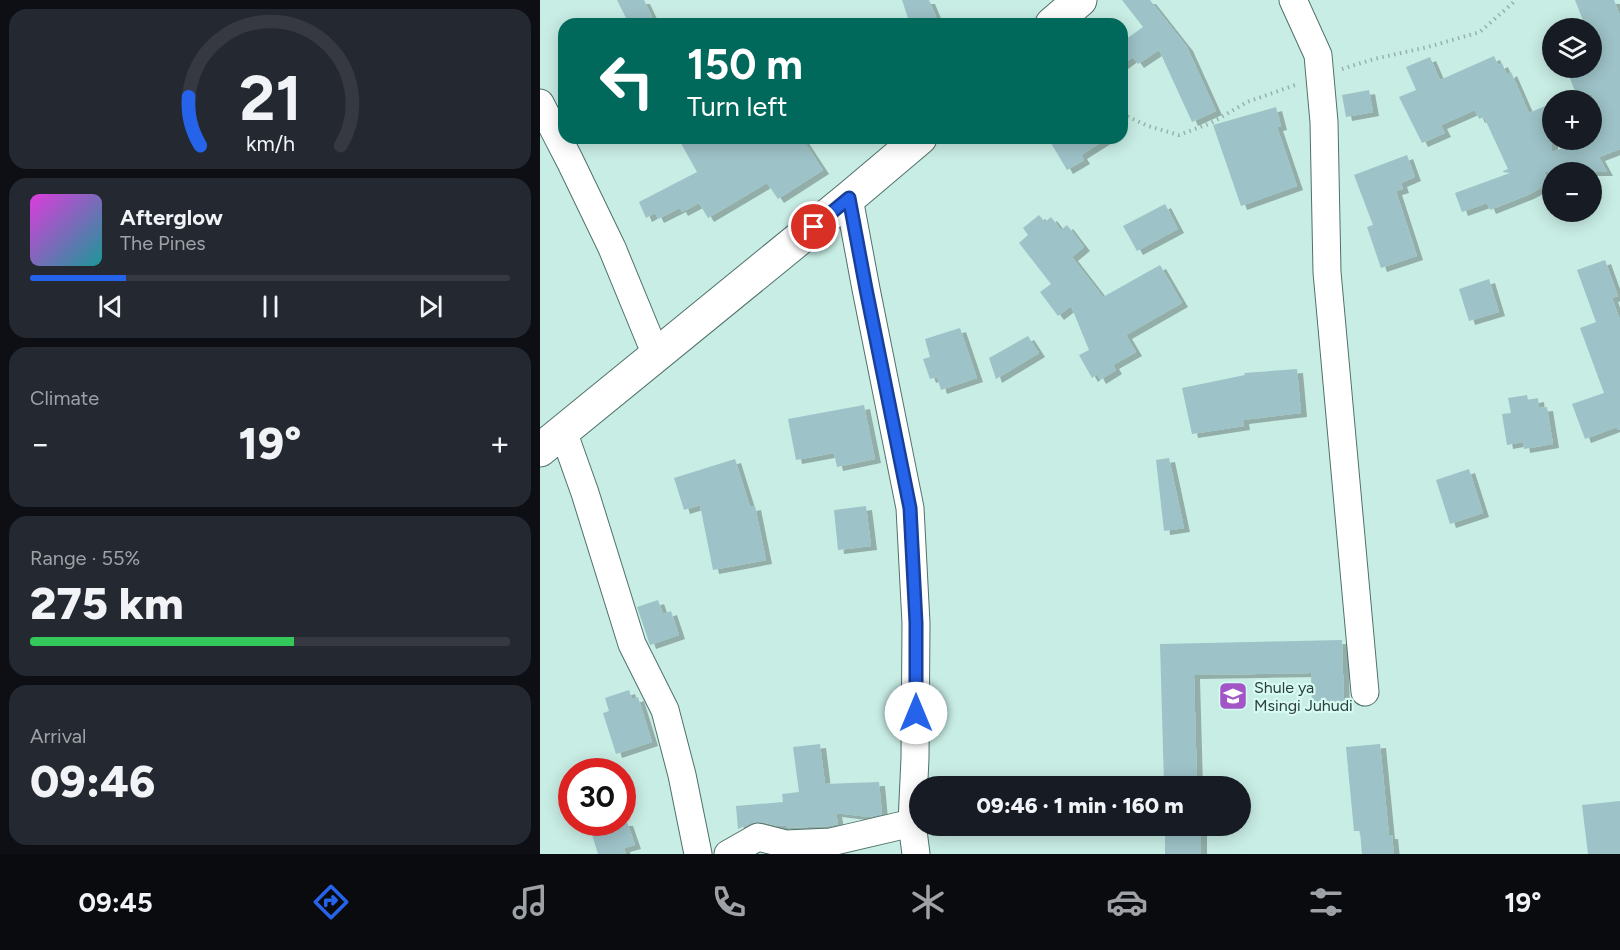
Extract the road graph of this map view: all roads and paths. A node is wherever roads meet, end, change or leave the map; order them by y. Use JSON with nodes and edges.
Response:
{"nodes":[{"id":1,"x":1080,"y":0,"type":"edge"},
{"id":2,"x":1293,"y":0,"type":"edge"},
{"id":3,"x":1059,"y":18,"type":"edge"},
{"id":4,"x":540,"y":103,"type":"edge"},
{"id":5,"x":558,"y":138,"type":"edge"},
{"id":6,"x":561,"y":144,"type":"edge"},
{"id":7,"x":913,"y":144,"type":"edge"},
{"id":8,"x":849,"y":198,"type":"junction"},
{"id":9,"x":656,"y":356,"type":"junction"},
{"id":10,"x":551,"y":440,"type":"edge"},
{"id":11,"x":1365,"y":692,"type":"dead end"},
{"id":12,"x":914,"y":776,"type":"edge"},
{"id":13,"x":909,"y":824,"type":"edge"},
{"id":14,"x":914,"y":836,"type":"edge"},
{"id":15,"x":698,"y":854,"type":"edge"},
{"id":16,"x":728,"y":854,"type":"edge"},
{"id":17,"x":916,"y":854,"type":"edge"}],
"edges":[{"from":1,"to":3,"type":"street"},
{"from":2,"to":11,"type":"street"},
{"from":4,"to":5,"type":"street"},
{"from":6,"to":9,"type":"street"},
{"from":7,"to":8,"type":"street"},
{"from":8,"to":9,"type":"street"},
{"from":8,"to":12,"type":"street"},
{"from":9,"to":10,"type":"street"},
{"from":10,"to":15,"type":"street"},
{"from":13,"to":16,"type":"street"},
{"from":14,"to":17,"type":"street"}]}
